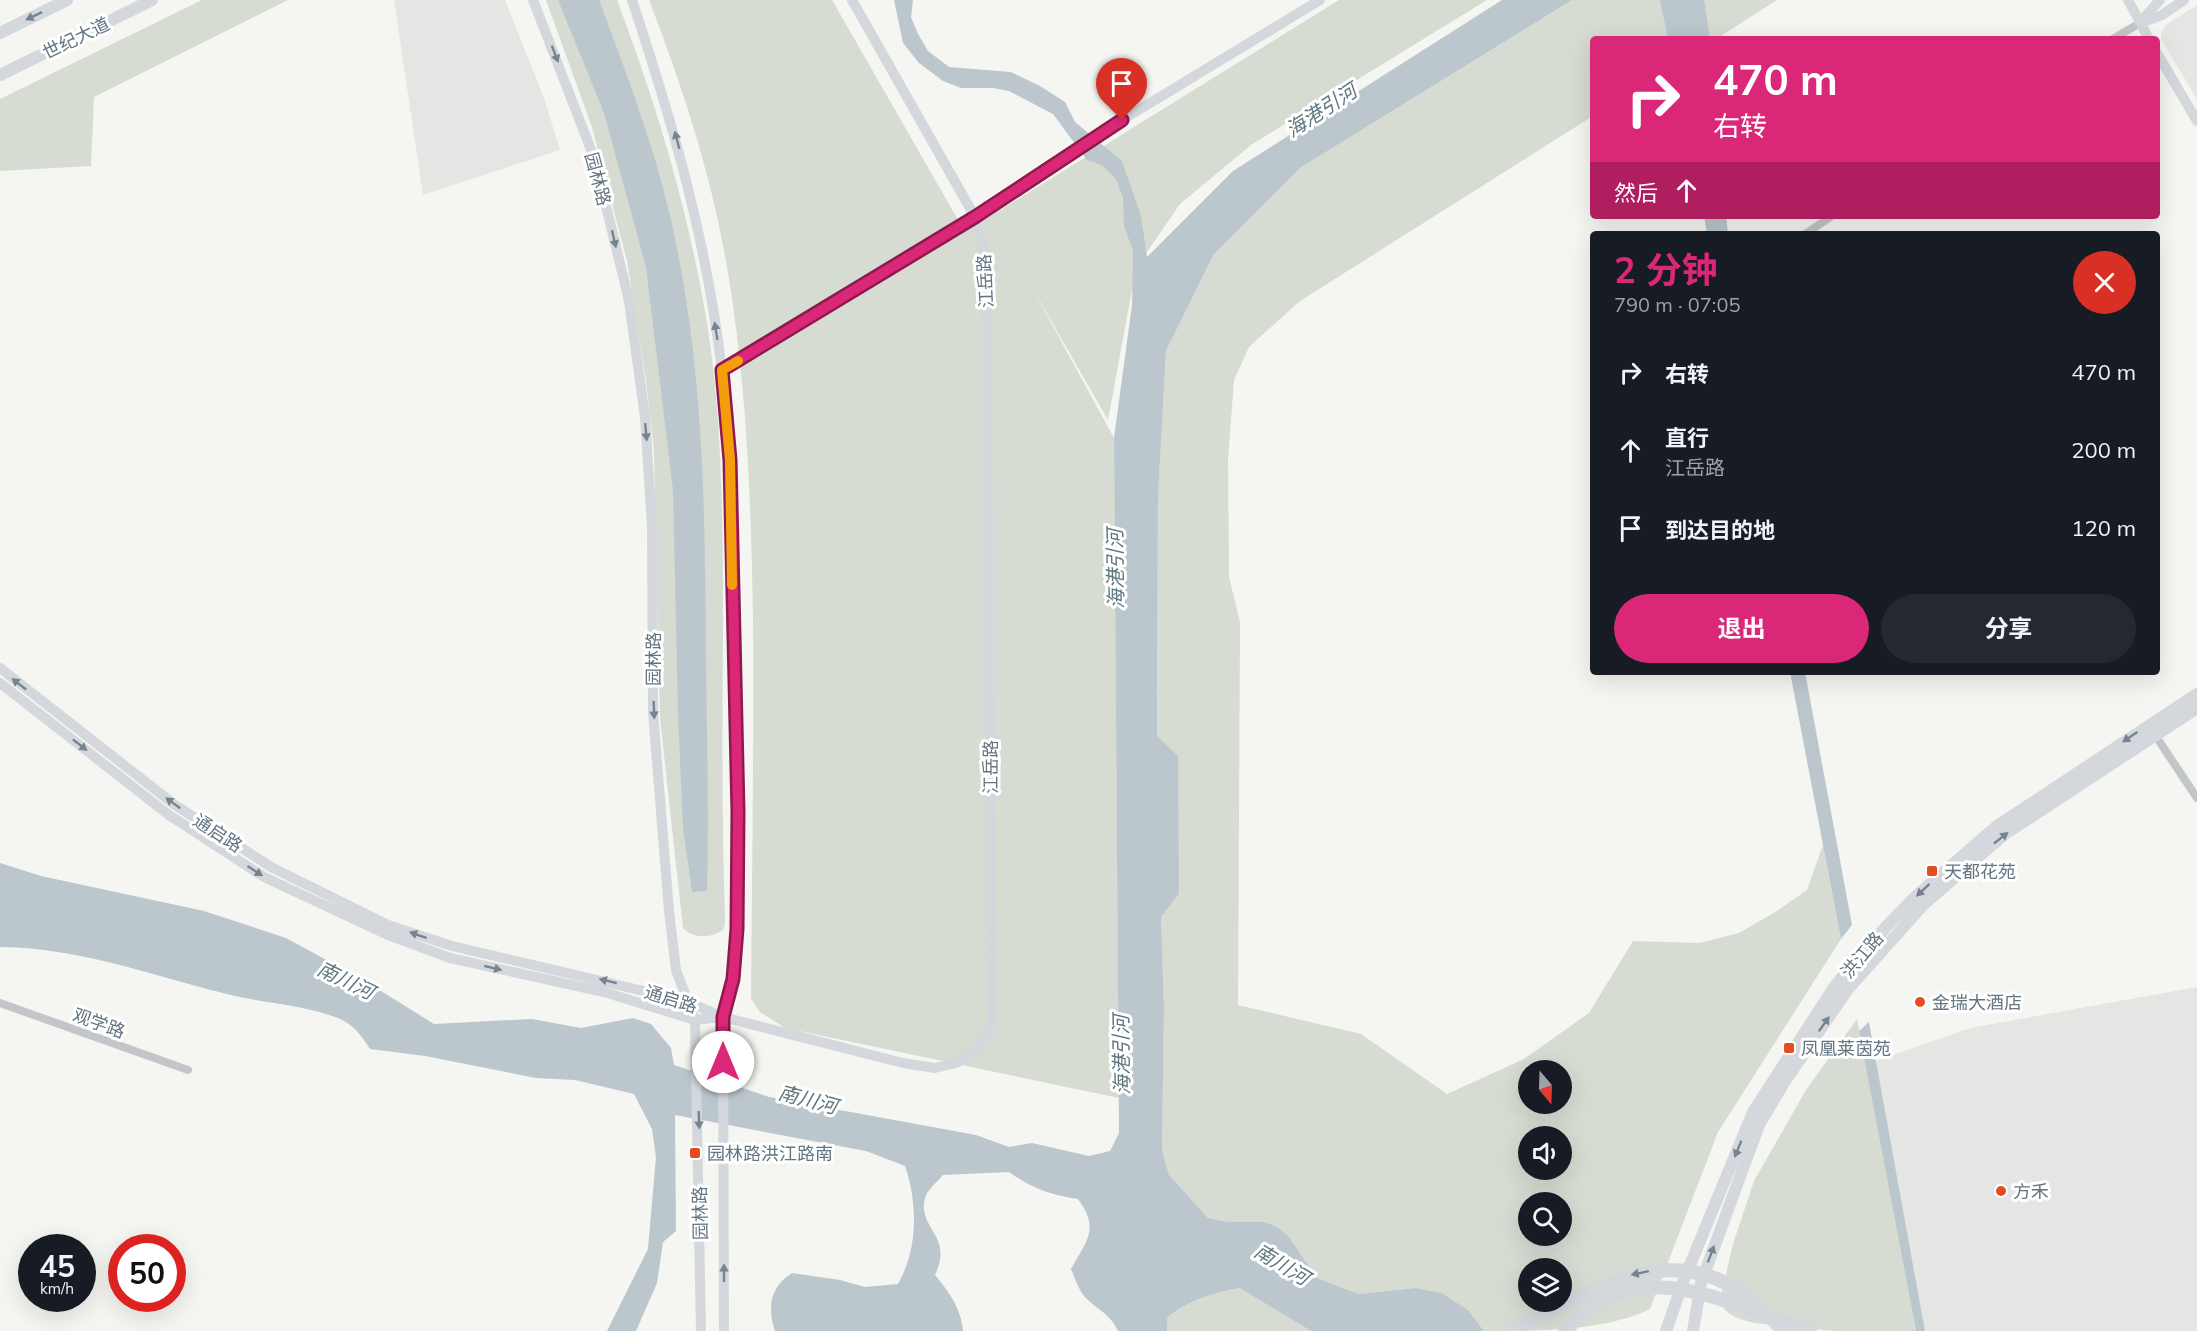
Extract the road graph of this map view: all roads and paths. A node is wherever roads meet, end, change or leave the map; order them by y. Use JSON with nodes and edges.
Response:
{"nodes":[{"id":1,"x":67,"y":0,"type":"edge"},
{"id":2,"x":152,"y":0,"type":"edge"},
{"id":3,"x":533,"y":0,"type":"edge"},
{"id":4,"x":632,"y":0,"type":"edge"},
{"id":5,"x":852,"y":0,"type":"edge"},
{"id":6,"x":1320,"y":0,"type":"edge"},
{"id":7,"x":2128,"y":0,"type":"edge"},
{"id":8,"x":2160,"y":0,"type":"edge"},
{"id":9,"x":2184,"y":0,"type":"edge"},
{"id":10,"x":2140,"y":22,"type":"junction"},
{"id":11,"x":0,"y":33,"type":"edge"},
{"id":12,"x":2118,"y":36,"type":"edge"},
{"id":13,"x":2147,"y":36,"type":"edge"},
{"id":14,"x":2160,"y":57,"type":"edge"},
{"id":15,"x":0,"y":75,"type":"edge"},
{"id":16,"x":2197,"y":122,"type":"edge"},
{"id":17,"x":975,"y":217,"type":"junction"},
{"id":18,"x":1828,"y":219,"type":"edge"},
{"id":19,"x":1810,"y":231,"type":"edge"},
{"id":20,"x":722,"y":370,"type":"junction"},
{"id":21,"x":0,"y":668,"type":"edge"},
{"id":22,"x":0,"y":684,"type":"edge"},
{"id":23,"x":2197,"y":694,"type":"edge"},
{"id":24,"x":2197,"y":708,"type":"edge"},
{"id":25,"x":2152,"y":730,"type":"junction"},
{"id":26,"x":2197,"y":798,"type":"edge"},
{"id":27,"x":686,"y":1001,"type":"junction"},
{"id":28,"x":0,"y":1003,"type":"edge"},
{"id":29,"x":723,"y":1017,"type":"junction"},
{"id":30,"x":695,"y":1020,"type":"junction"},
{"id":31,"x":188,"y":1070,"type":"dead end"},
{"id":32,"x":701,"y":1331,"type":"edge"},
{"id":33,"x":724,"y":1331,"type":"edge"},
{"id":34,"x":1511,"y":1331,"type":"edge"},
{"id":35,"x":1565,"y":1331,"type":"edge"},
{"id":36,"x":1666,"y":1331,"type":"edge"},
{"id":37,"x":1693,"y":1331,"type":"edge"},
{"id":38,"x":1783,"y":1331,"type":"edge"},
{"id":39,"x":1810,"y":1331,"type":"edge"}],
"edges":[{"from":1,"to":11,"type":"main road","one_way":true},
{"from":2,"to":15,"type":"main road","name":"世纪大道"},
{"from":3,"to":27,"type":"street","name":"园林路","one_way":true},
{"from":20,"to":4,"type":"street","name":"园林路","one_way":true},
{"from":5,"to":17,"type":"street","name":"江岳路"},
{"from":6,"to":17,"type":"street"},
{"from":7,"to":10,"type":"street"},
{"from":8,"to":10,"type":"street"},
{"from":9,"to":10,"type":"street"},
{"from":10,"to":12,"type":"street"},
{"from":10,"to":13,"type":"street"},
{"from":14,"to":16,"type":"street"},
{"from":17,"to":20,"type":"street"},
{"from":17,"to":29,"type":"street","name":"江岳路"},
{"from":18,"to":19,"type":"street"},
{"from":20,"to":29,"type":"street","name":"园林路"},
{"from":27,"to":21,"type":"street","name":"通启路","one_way":true},
{"from":22,"to":30,"type":"street","name":"通启路","one_way":true},
{"from":23,"to":25,"type":"main road","name":"洪江路"},
{"from":24,"to":25,"type":"main road","name":"洪江路"},
{"from":25,"to":26,"type":"street"},
{"from":25,"to":36,"type":"main road","name":"洪江路","one_way":true},
{"from":37,"to":25,"type":"main road","name":"洪江路","one_way":true},
{"from":27,"to":29,"type":"street","name":"通启路"},
{"from":27,"to":30,"type":"street","name":"园林路"},
{"from":28,"to":31,"type":"street","name":"观学路"},
{"from":29,"to":30,"type":"street","name":"通启路"},
{"from":33,"to":29,"type":"street","name":"园林路","one_way":true},
{"from":30,"to":32,"type":"street","name":"园林路","one_way":true},
{"from":38,"to":34,"type":"highway","one_way":true},
{"from":35,"to":39,"type":"highway"}]}
